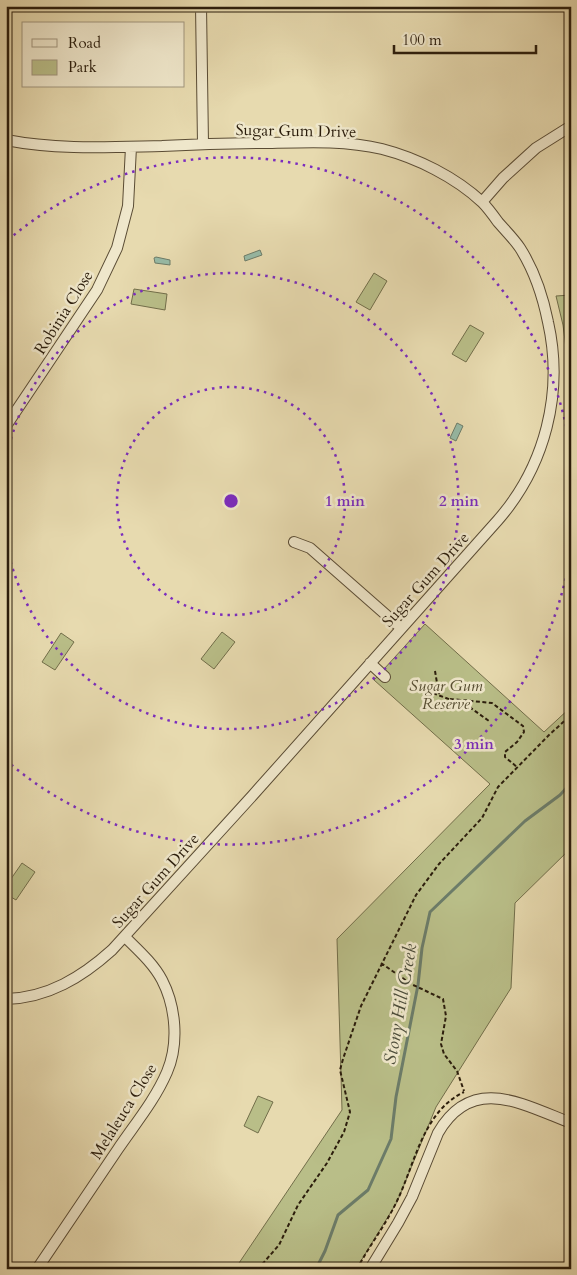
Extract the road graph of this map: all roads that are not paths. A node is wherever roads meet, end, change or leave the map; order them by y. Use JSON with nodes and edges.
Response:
{"nodes":[{"id":1,"x":201,"y":6,"type":"edge"},
{"id":2,"x":571,"y":126,"type":"edge"},
{"id":3,"x":6,"y":140,"type":"edge"},
{"id":4,"x":203,"y":144,"type":"junction"},
{"id":5,"x":131,"y":147,"type":"junction"},
{"id":6,"x":482,"y":202,"type":"junction"},
{"id":7,"x":6,"y":426,"type":"edge"},
{"id":8,"x":294,"y":542,"type":"dead end"},
{"id":9,"x":401,"y":628,"type":"junction"},
{"id":10,"x":370,"y":663,"type":"junction"},
{"id":11,"x":385,"y":677,"type":"dead end"},
{"id":12,"x":125,"y":937,"type":"junction"},
{"id":13,"x":6,"y":999,"type":"edge"},
{"id":14,"x":571,"y":1123,"type":"edge"},
{"id":15,"x":37,"y":1269,"type":"edge"},
{"id":16,"x":370,"y":1269,"type":"edge"}],
"edges":[{"from":1,"to":4,"type":"street"},
{"from":2,"to":6,"type":"street"},
{"from":3,"to":5,"type":"street","name":"Sugar Gum Drive"},
{"from":4,"to":5,"type":"street","name":"Sugar Gum Drive"},
{"from":4,"to":6,"type":"street","name":"Sugar Gum Drive"},
{"from":5,"to":7,"type":"street","name":"Robinia Close"},
{"from":6,"to":9,"type":"street","name":"Sugar Gum Drive"},
{"from":8,"to":9,"type":"street"},
{"from":9,"to":10,"type":"street","name":"Sugar Gum Drive"},
{"from":10,"to":11,"type":"street"},
{"from":10,"to":12,"type":"street","name":"Sugar Gum Drive"},
{"from":12,"to":13,"type":"street","name":"Sugar Gum Drive"},
{"from":12,"to":15,"type":"street","name":"Melaleuca Close"},
{"from":14,"to":16,"type":"street"}]}
